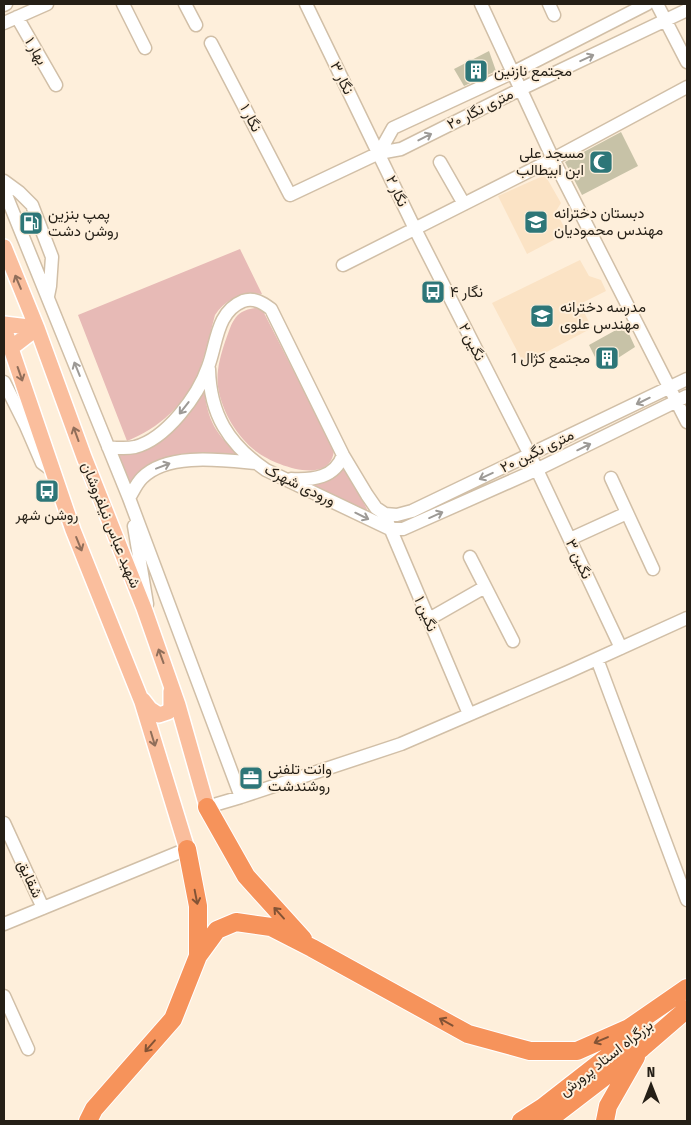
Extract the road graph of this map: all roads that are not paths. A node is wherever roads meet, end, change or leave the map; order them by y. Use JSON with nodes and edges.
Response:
{"nodes":[{"id":1,"x":47,"y":4,"type":"edge"},
{"id":2,"x":123,"y":4,"type":"edge"},
{"id":3,"x":185,"y":4,"type":"edge"},
{"id":4,"x":306,"y":4,"type":"edge"},
{"id":5,"x":481,"y":4,"type":"edge"},
{"id":6,"x":647,"y":4,"type":"edge"},
{"id":7,"x":657,"y":4,"type":"edge"},
{"id":8,"x":687,"y":10,"type":"edge"},
{"id":9,"x":17,"y":17,"type":"junction"},
{"id":10,"x":667,"y":21,"type":"junction"},
{"id":11,"x":4,"y":23,"type":"edge"},
{"id":12,"x":196,"y":25,"type":"dead end"},
{"id":13,"x":211,"y":43,"type":"dead end"},
{"id":14,"x":145,"y":48,"type":"dead end"},
{"id":15,"x":687,"y":62,"type":"edge"},
{"id":16,"x":514,"y":72,"type":"junction"},
{"id":17,"x":56,"y":85,"type":"dead end"},
{"id":18,"x":687,"y":87,"type":"edge"},
{"id":19,"x":521,"y":89,"type":"junction"},
{"id":20,"x":379,"y":153,"type":"junction"},
{"id":21,"x":553,"y":159,"type":"junction"},
{"id":22,"x":440,"y":162,"type":"dead end"},
{"id":23,"x":4,"y":181,"type":"edge"},
{"id":24,"x":4,"y":190,"type":"edge"},
{"id":25,"x":290,"y":195,"type":"joint"},
{"id":26,"x":464,"y":204,"type":"junction"},
{"id":27,"x":415,"y":229,"type":"junction"},
{"id":28,"x":4,"y":247,"type":"edge"},
{"id":29,"x":343,"y":265,"type":"dead end"},
{"id":30,"x":48,"y":296,"type":"junction"},
{"id":31,"x":4,"y":326,"type":"edge"},
{"id":32,"x":37,"y":328,"type":"junction"},
{"id":33,"x":7,"y":348,"type":"edge"},
{"id":34,"x":209,"y":366,"type":"junction"},
{"id":35,"x":687,"y":380,"type":"edge"},
{"id":36,"x":4,"y":382,"type":"edge"},
{"id":37,"x":670,"y":388,"type":"junction"},
{"id":38,"x":682,"y":399,"type":"edge"},
{"id":39,"x":687,"y":422,"type":"edge"},
{"id":40,"x":108,"y":446,"type":"junction"},
{"id":41,"x":343,"y":455,"type":"junction"},
{"id":42,"x":530,"y":455,"type":"junction"},
{"id":43,"x":256,"y":463,"type":"junction"},
{"id":44,"x":536,"y":470,"type":"junction"},
{"id":45,"x":53,"y":472,"type":"junction"},
{"id":46,"x":611,"y":478,"type":"dead end"},
{"id":47,"x":286,"y":479,"type":"junction"},
{"id":48,"x":130,"y":498,"type":"junction"},
{"id":49,"x":627,"y":513,"type":"junction"},
{"id":50,"x":385,"y":514,"type":"junction"},
{"id":51,"x":390,"y":530,"type":"junction"},
{"id":52,"x":570,"y":539,"type":"junction"},
{"id":53,"x":470,"y":558,"type":"dead end"},
{"id":54,"x":652,"y":569,"type":"dead end"},
{"id":55,"x":485,"y":587,"type":"junction"},
{"id":56,"x":687,"y":618,"type":"edge"},
{"id":57,"x":428,"y":619,"type":"junction"},
{"id":58,"x":150,"y":626,"type":"junction"},
{"id":59,"x":513,"y":641,"type":"dead end"},
{"id":60,"x":621,"y":648,"type":"junction"},
{"id":61,"x":596,"y":659,"type":"junction"},
{"id":62,"x":172,"y":686,"type":"junction"},
{"id":63,"x":138,"y":692,"type":"junction"},
{"id":64,"x":469,"y":714,"type":"junction"},
{"id":65,"x":241,"y":797,"type":"junction"},
{"id":66,"x":207,"y":807,"type":"junction"},
{"id":67,"x":4,"y":823,"type":"edge"},
{"id":68,"x":187,"y":849,"type":"junction"},
{"id":69,"x":687,"y":900,"type":"edge"},
{"id":70,"x":43,"y":908,"type":"junction"},
{"id":71,"x":4,"y":924,"type":"edge"},
{"id":72,"x":312,"y":948,"type":"junction"},
{"id":73,"x":198,"y":956,"type":"junction"},
{"id":74,"x":687,"y":989,"type":"edge"},
{"id":75,"x":4,"y":996,"type":"edge"},
{"id":76,"x":687,"y":1009,"type":"edge"},
{"id":77,"x":642,"y":1048,"type":"junction"},
{"id":78,"x":28,"y":1049,"type":"dead end"},
{"id":79,"x":88,"y":1121,"type":"edge"},
{"id":80,"x":521,"y":1121,"type":"edge"},
{"id":81,"x":547,"y":1121,"type":"edge"},
{"id":82,"x":605,"y":1121,"type":"edge"}],
"edges":[{"from":1,"to":9,"type":"street"},
{"from":2,"to":14,"type":"street"},
{"from":3,"to":12,"type":"street"},
{"from":4,"to":20,"type":"street","name":"نگار ۳"},
{"from":5,"to":16,"type":"street"},
{"from":6,"to":16,"type":"street","name":"۲۰ متری نگار"},
{"from":7,"to":10,"type":"street"},
{"from":8,"to":10,"type":"street","name":"۲۰ متری نگار"},
{"from":9,"to":11,"type":"street"},
{"from":9,"to":17,"type":"street","name":"بهار ۱"},
{"from":10,"to":15,"type":"street"},
{"from":19,"to":10,"type":"street","name":"۲۰ متری نگار","one_way":true},
{"from":13,"to":25,"type":"street","name":"نگار ۱"},
{"from":16,"to":19,"type":"street"},
{"from":16,"to":20,"type":"street","name":"۲۰ متری نگار"},
{"from":18,"to":21,"type":"street"},
{"from":20,"to":19,"type":"street","name":"۲۰ متری نگار","one_way":true},
{"from":19,"to":21,"type":"street"},
{"from":20,"to":25,"type":"street","name":"۲۰ متری نگار"},
{"from":20,"to":27,"type":"street","name":"نگار ۲"},
{"from":21,"to":26,"type":"street"},
{"from":21,"to":37,"type":"street"},
{"from":22,"to":26,"type":"street"},
{"from":23,"to":30,"type":"street"},
{"from":24,"to":30,"type":"street"},
{"from":26,"to":27,"type":"street"},
{"from":27,"to":29,"type":"street"},
{"from":27,"to":42,"type":"street","name":"نگین ۲"},
{"from":32,"to":28,"type":"main road","name":"شهید عباس نیلفروشان","one_way":true},
{"from":40,"to":30,"type":"street","one_way":true},
{"from":31,"to":32,"type":"main road"},
{"from":31,"to":33,"type":"main road"},
{"from":32,"to":33,"type":"main road"},
{"from":58,"to":32,"type":"main road","name":"شهید عباس نیلفروشان","one_way":true},
{"from":33,"to":45,"type":"main road","one_way":true},
{"from":34,"to":40,"type":"street","one_way":true},
{"from":34,"to":41,"type":"street"},
{"from":34,"to":43,"type":"street"},
{"from":35,"to":37,"type":"street","name":"۲۰ متری نگین"},
{"from":36,"to":45,"type":"street"},
{"from":37,"to":38,"type":"street"},
{"from":37,"to":42,"type":"street","name":"۲۰ متری نگین","one_way":true},
{"from":38,"to":39,"type":"street"},
{"from":44,"to":38,"type":"street","name":"۲۰ متری نگین","one_way":true},
{"from":40,"to":48,"type":"street"},
{"from":41,"to":47,"type":"street"},
{"from":41,"to":50,"type":"street"},
{"from":42,"to":44,"type":"street","name":"نگین ۲"},
{"from":42,"to":50,"type":"street","name":"۲۰ متری نگین","one_way":true},
{"from":43,"to":47,"type":"street","name":"ورودی شهرک"},
{"from":48,"to":43,"type":"street","name":"ورودی شهرک","one_way":true},
{"from":51,"to":44,"type":"street","name":"۲۰ متری نگین","one_way":true},
{"from":44,"to":52,"type":"street","name":"نگین ۳"},
{"from":45,"to":63,"type":"main road","one_way":true},
{"from":46,"to":49,"type":"street"},
{"from":47,"to":51,"type":"street","name":"ورودی شهرک","one_way":true},
{"from":48,"to":58,"type":"street"},
{"from":48,"to":65,"type":"street"},
{"from":49,"to":52,"type":"street"},
{"from":49,"to":54,"type":"street"},
{"from":50,"to":51,"type":"street","name":"نگین ۱"},
{"from":51,"to":57,"type":"street","name":"نگین ۱"},
{"from":52,"to":60,"type":"street","name":"نگین ۳"},
{"from":53,"to":55,"type":"street"},
{"from":55,"to":57,"type":"street"},
{"from":55,"to":59,"type":"street"},
{"from":56,"to":60,"type":"street"},
{"from":57,"to":64,"type":"street","name":"نگین ۱"},
{"from":62,"to":58,"type":"main road","name":"شهید عباس نیلفروشان","one_way":true},
{"from":60,"to":61,"type":"street"},
{"from":61,"to":64,"type":"street"},
{"from":61,"to":69,"type":"street"},
{"from":62,"to":63,"type":"main road"},
{"from":62,"to":66,"type":"main road","name":"شهید عباس نیلفروشان"},
{"from":63,"to":68,"type":"main road","one_way":true},
{"from":64,"to":65,"type":"street"},
{"from":65,"to":66,"type":"street"},
{"from":72,"to":66,"type":"highway","one_way":true},
{"from":67,"to":70,"type":"street","name":"شقایق"},
{"from":68,"to":70,"type":"street"},
{"from":68,"to":73,"type":"highway","one_way":true},
{"from":70,"to":71,"type":"street"},
{"from":72,"to":73,"type":"highway"},
{"from":74,"to":72,"type":"highway","one_way":true},
{"from":73,"to":79,"type":"highway","one_way":true},
{"from":74,"to":80,"type":"highway","name":"بزرگراه استاد پرورش"},
{"from":75,"to":78,"type":"street"},
{"from":76,"to":77,"type":"highway","name":"بزرگراه استاد پرورش"},
{"from":77,"to":81,"type":"highway","name":"بزرگراه استاد پرورش"},
{"from":77,"to":82,"type":"highway"}]}
